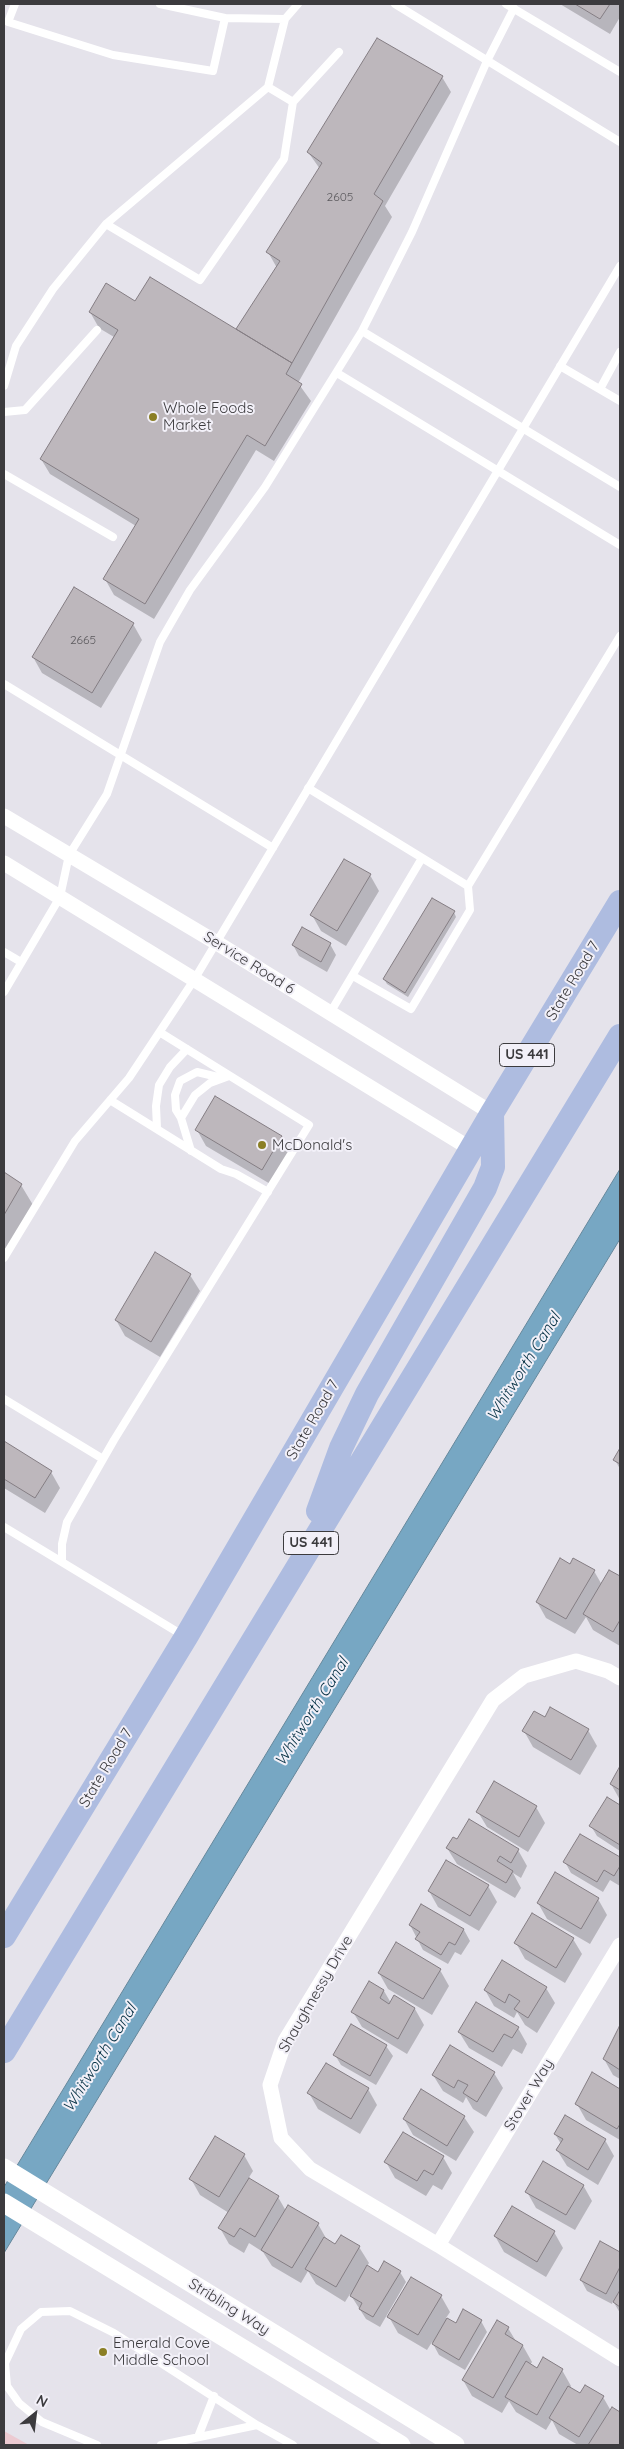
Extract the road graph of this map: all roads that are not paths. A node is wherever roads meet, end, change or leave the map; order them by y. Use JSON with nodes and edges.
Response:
{"nodes":[{"id":1,"x":14,"y":4,"type":"edge"},
{"id":2,"x":160,"y":4,"type":"edge"},
{"id":3,"x":298,"y":4,"type":"edge"},
{"id":4,"x":395,"y":4,"type":"edge"},
{"id":5,"x":506,"y":4,"type":"edge"},
{"id":6,"x":514,"y":8,"type":"junction"},
{"id":7,"x":225,"y":18,"type":"junction"},
{"id":8,"x":285,"y":19,"type":"junction"},
{"id":9,"x":339,"y":52,"type":"dead end"},
{"id":10,"x":487,"y":61,"type":"junction"},
{"id":11,"x":620,"y":72,"type":"edge"},
{"id":12,"x":268,"y":87,"type":"junction"},
{"id":13,"x":293,"y":102,"type":"junction"},
{"id":14,"x":620,"y":142,"type":"edge"},
{"id":15,"x":106,"y":224,"type":"junction"},
{"id":16,"x":620,"y":266,"type":"edge"},
{"id":17,"x":97,"y":330,"type":"dead end"},
{"id":18,"x":362,"y":331,"type":"junction"},
{"id":19,"x":620,"y":352,"type":"edge"},
{"id":20,"x":560,"y":366,"type":"junction"},
{"id":21,"x":337,"y":373,"type":"junction"},
{"id":22,"x":4,"y":386,"type":"edge"},
{"id":23,"x":600,"y":389,"type":"junction"},
{"id":24,"x":620,"y":401,"type":"edge"},
{"id":25,"x":4,"y":412,"type":"edge"},
{"id":26,"x":522,"y":429,"type":"junction"},
{"id":27,"x":497,"y":471,"type":"junction"},
{"id":28,"x":4,"y":474,"type":"edge"},
{"id":29,"x":620,"y":487,"type":"edge"},
{"id":30,"x":113,"y":537,"type":"dead end"},
{"id":31,"x":620,"y":546,"type":"edge"},
{"id":32,"x":620,"y":636,"type":"edge"},
{"id":33,"x":4,"y":684,"type":"edge"},
{"id":34,"x":122,"y":755,"type":"junction"},
{"id":35,"x":308,"y":788,"type":"junction"},
{"id":36,"x":4,"y":816,"type":"edge"},
{"id":37,"x":273,"y":848,"type":"junction"},
{"id":38,"x":69,"y":855,"type":"junction"},
{"id":39,"x":422,"y":858,"type":"junction"},
{"id":40,"x":4,"y":863,"type":"edge"},
{"id":41,"x":468,"y":886,"type":"junction"},
{"id":42,"x":60,"y":897,"type":"junction"},
{"id":43,"x":620,"y":902,"type":"edge"},
{"id":44,"x":216,"y":943,"type":"junction"},
{"id":45,"x":4,"y":952,"type":"edge"},
{"id":46,"x":21,"y":962,"type":"junction"},
{"id":47,"x":353,"y":976,"type":"junction"},
{"id":48,"x":194,"y":980,"type":"junction"},
{"id":49,"x":4,"y":992,"type":"edge"},
{"id":50,"x":330,"y":1014,"type":"junction"},
{"id":51,"x":161,"y":1033,"type":"junction"},
{"id":52,"x":620,"y":1036,"type":"edge"},
{"id":53,"x":187,"y":1049,"type":"junction"},
{"id":54,"x":225,"y":1077,"type":"junction"},
{"id":55,"x":110,"y":1100,"type":"junction"},
{"id":56,"x":492,"y":1113,"type":"junction"},
{"id":57,"x":181,"y":1118,"type":"junction"},
{"id":58,"x":157,"y":1128,"type":"junction"},
{"id":59,"x":471,"y":1149,"type":"junction"},
{"id":60,"x":191,"y":1151,"type":"junction"},
{"id":61,"x":268,"y":1192,"type":"junction"},
{"id":62,"x":4,"y":1258,"type":"edge"},
{"id":63,"x":4,"y":1399,"type":"edge"},
{"id":64,"x":104,"y":1459,"type":"junction"},
{"id":65,"x":4,"y":1527,"type":"edge"},
{"id":66,"x":62,"y":1562,"type":"junction"},
{"id":67,"x":298,"y":1564,"type":"junction"},
{"id":68,"x":186,"y":1637,"type":"junction"},
{"id":69,"x":620,"y":1678,"type":"edge"},
{"id":70,"x":4,"y":1936,"type":"edge"},
{"id":71,"x":620,"y":1945,"type":"edge"},
{"id":72,"x":4,"y":2050,"type":"edge"},
{"id":73,"x":4,"y":2168,"type":"edge"},
{"id":74,"x":4,"y":2203,"type":"edge"},
{"id":75,"x":438,"y":2245,"type":"junction"},
{"id":76,"x":620,"y":2359,"type":"edge"},
{"id":77,"x":5,"y":2389,"type":"edge"},
{"id":78,"x":214,"y":2396,"type":"junction"},
{"id":79,"x":257,"y":2425,"type":"junction"},
{"id":80,"x":198,"y":2437,"type":"junction"},
{"id":81,"x":98,"y":2445,"type":"edge"},
{"id":82,"x":160,"y":2445,"type":"edge"},
{"id":83,"x":293,"y":2445,"type":"edge"},
{"id":84,"x":401,"y":2445,"type":"edge"},
{"id":85,"x":455,"y":2445,"type":"edge"}],
"edges":[{"from":1,"to":7,"type":"lane"},
{"from":2,"to":7,"type":"lane"},
{"from":3,"to":8,"type":"lane"},
{"from":4,"to":10,"type":"lane"},
{"from":5,"to":6,"type":"lane"},
{"from":6,"to":10,"type":"lane"},
{"from":6,"to":11,"type":"lane"},
{"from":7,"to":8,"type":"lane"},
{"from":8,"to":12,"type":"lane"},
{"from":9,"to":13,"type":"lane"},
{"from":10,"to":14,"type":"lane"},
{"from":10,"to":18,"type":"lane"},
{"from":12,"to":13,"type":"lane"},
{"from":12,"to":15,"type":"lane"},
{"from":13,"to":15,"type":"lane"},
{"from":15,"to":22,"type":"lane"},
{"from":16,"to":20,"type":"lane"},
{"from":17,"to":25,"type":"lane"},
{"from":18,"to":21,"type":"lane"},
{"from":18,"to":26,"type":"lane"},
{"from":19,"to":23,"type":"lane"},
{"from":20,"to":23,"type":"lane"},
{"from":20,"to":26,"type":"lane"},
{"from":21,"to":27,"type":"lane"},
{"from":21,"to":34,"type":"lane"},
{"from":23,"to":24,"type":"lane"},
{"from":26,"to":27,"type":"lane"},
{"from":26,"to":29,"type":"lane"},
{"from":27,"to":31,"type":"lane"},
{"from":27,"to":35,"type":"lane"},
{"from":28,"to":30,"type":"lane"},
{"from":32,"to":41,"type":"lane"},
{"from":33,"to":34,"type":"lane"},
{"from":34,"to":37,"type":"lane"},
{"from":34,"to":38,"type":"lane"},
{"from":35,"to":37,"type":"lane"},
{"from":35,"to":39,"type":"lane"},
{"from":36,"to":38,"type":"street","name":"Service Road 6"},
{"from":37,"to":44,"type":"lane"},
{"from":38,"to":42,"type":"lane"},
{"from":38,"to":44,"type":"street","name":"Service Road 6"},
{"from":39,"to":41,"type":"lane"},
{"from":39,"to":47,"type":"lane"},
{"from":40,"to":42,"type":"street"},
{"from":41,"to":47,"type":"lane"},
{"from":42,"to":46,"type":"lane"},
{"from":42,"to":48,"type":"street"},
{"from":43,"to":56,"type":"main road","name":"State Road 7","number":"US 441"},
{"from":44,"to":48,"type":"lane"},
{"from":44,"to":50,"type":"street","name":"Service Road 6"},
{"from":45,"to":46,"type":"lane"},
{"from":46,"to":49,"type":"lane"},
{"from":47,"to":50,"type":"lane"},
{"from":48,"to":51,"type":"lane"},
{"from":48,"to":59,"type":"street"},
{"from":50,"to":56,"type":"street","name":"Service Road 6"},
{"from":51,"to":53,"type":"lane"},
{"from":51,"to":55,"type":"lane"},
{"from":52,"to":67,"type":"main road","number":"US 441"},
{"from":53,"to":54,"type":"lane"},
{"from":53,"to":58,"type":"lane"},
{"from":54,"to":57,"type":"lane"},
{"from":54,"to":57,"type":"lane"},
{"from":54,"to":61,"type":"lane"},
{"from":55,"to":58,"type":"lane"},
{"from":55,"to":62,"type":"lane"},
{"from":56,"to":59,"type":"main road","name":"State Road 7","number":"US 441"},
{"from":56,"to":67,"type":"main road"},
{"from":57,"to":60,"type":"lane"},
{"from":58,"to":60,"type":"lane"},
{"from":59,"to":68,"type":"main road","name":"State Road 7","number":"US 441"},
{"from":60,"to":61,"type":"lane"},
{"from":61,"to":64,"type":"lane"},
{"from":63,"to":64,"type":"lane"},
{"from":64,"to":66,"type":"lane"},
{"from":65,"to":66,"type":"lane"},
{"from":66,"to":68,"type":"lane"},
{"from":67,"to":72,"type":"main road","number":"US 441"},
{"from":68,"to":70,"type":"main road","name":"State Road 7","number":"US 441"},
{"from":69,"to":75,"type":"street","name":"Shaughnessy Drive"},
{"from":71,"to":75,"type":"street","name":"Stover Way"},
{"from":73,"to":85,"type":"street","name":"Stribling Way"},
{"from":74,"to":84,"type":"street","name":"Stribling Way"},
{"from":75,"to":76,"type":"street","name":"Shaughnessy Drive"},
{"from":77,"to":78,"type":"lane"},
{"from":77,"to":81,"type":"lane"},
{"from":78,"to":79,"type":"lane"},
{"from":78,"to":80,"type":"lane"},
{"from":79,"to":80,"type":"lane"},
{"from":79,"to":83,"type":"lane"},
{"from":80,"to":82,"type":"lane"}]}
